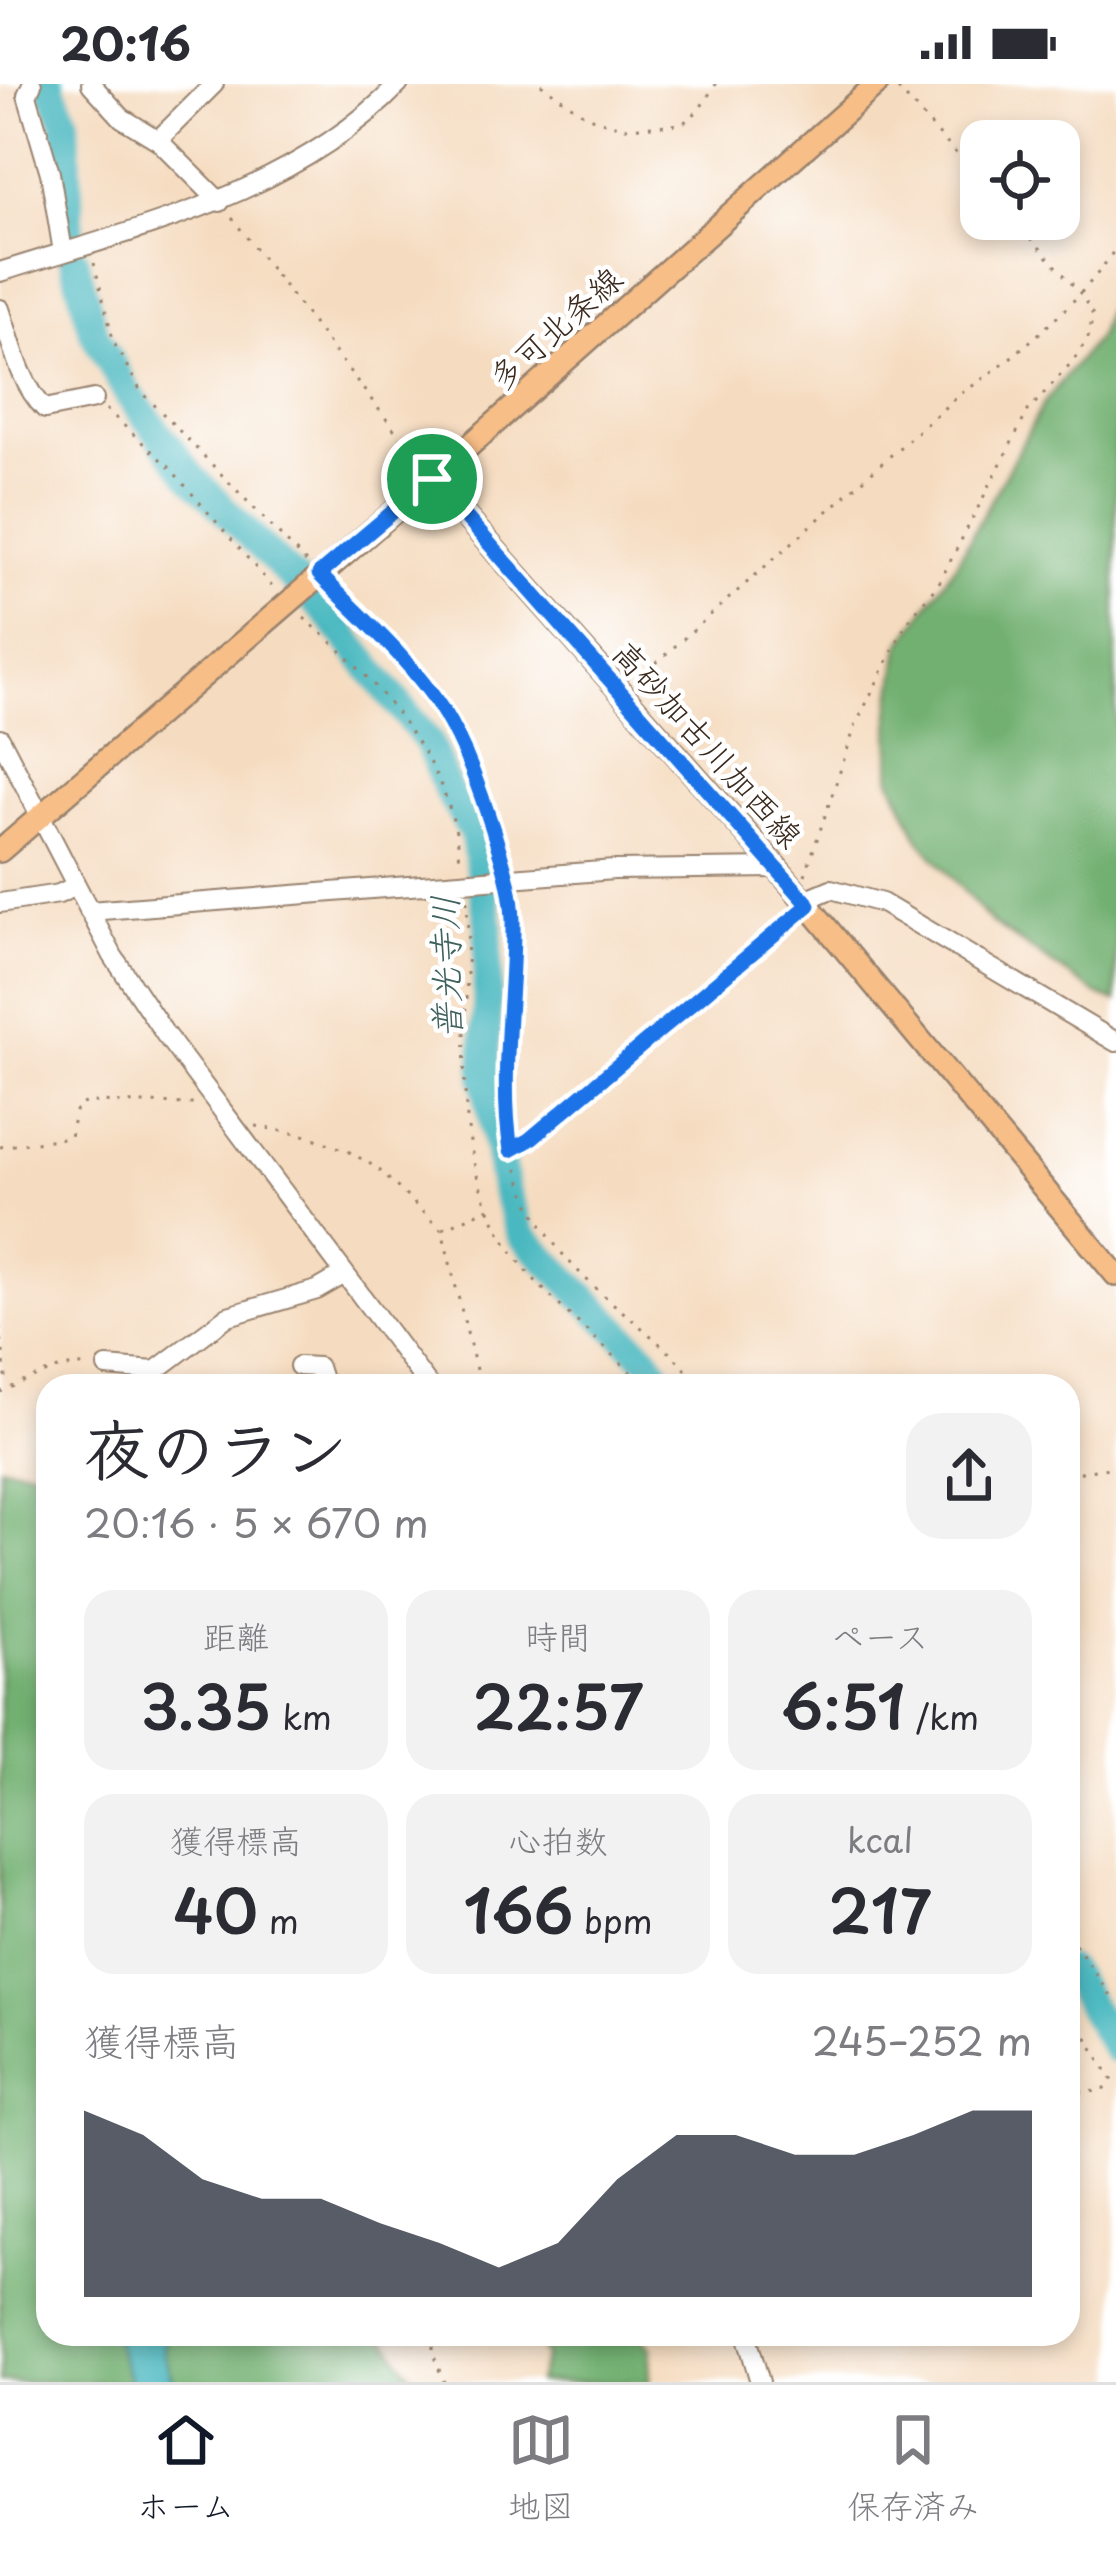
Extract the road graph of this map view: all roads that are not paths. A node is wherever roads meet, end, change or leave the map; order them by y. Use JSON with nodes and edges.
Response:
{"nodes":[{"id":1,"x":32,"y":84,"type":"edge"},
{"id":2,"x":91,"y":84,"type":"edge"},
{"id":3,"x":214,"y":84,"type":"edge"},
{"id":4,"x":399,"y":84,"type":"edge"},
{"id":5,"x":878,"y":84,"type":"edge"},
{"id":6,"x":158,"y":140,"type":"junction"},
{"id":7,"x":220,"y":202,"type":"junction"},
{"id":8,"x":63,"y":252,"type":"junction"},
{"id":9,"x":0,"y":272,"type":"edge"},
{"id":10,"x":0,"y":309,"type":"edge"},
{"id":11,"x":94,"y":399,"type":"dead end"},
{"id":12,"x":432,"y":479,"type":"junction"},
{"id":13,"x":0,"y":738,"type":"edge"},
{"id":14,"x":40,"y":818,"type":"junction"},
{"id":15,"x":0,"y":850,"type":"edge"},
{"id":16,"x":778,"y":868,"type":"junction"},
{"id":17,"x":75,"y":886,"type":"junction"},
{"id":18,"x":802,"y":898,"type":"junction"},
{"id":19,"x":0,"y":903,"type":"edge"},
{"id":20,"x":89,"y":911,"type":"junction"},
{"id":21,"x":1116,"y":1042,"type":"edge"},
{"id":22,"x":343,"y":1275,"type":"junction"},
{"id":23,"x":1116,"y":1276,"type":"edge"},
{"id":24,"x":299,"y":1366,"type":"dead end"},
{"id":25,"x":107,"y":1367,"type":"road end"},
{"id":26,"x":321,"y":1374,"type":"edge"},
{"id":27,"x":419,"y":1374,"type":"edge"},
{"id":28,"x":750,"y":2346,"type":"edge"},
{"id":29,"x":760,"y":2382,"type":"edge"}],
"edges":[{"from":1,"to":8,"type":"street"},
{"from":2,"to":6,"type":"street"},
{"from":3,"to":6,"type":"street"},
{"from":4,"to":7,"type":"street"},
{"from":5,"to":12,"type":"main road","name":"多可北条線"},
{"from":6,"to":7,"type":"street"},
{"from":7,"to":8,"type":"street"},
{"from":8,"to":9,"type":"street"},
{"from":10,"to":11,"type":"street"},
{"from":12,"to":14,"type":"main road","name":"多可北条線"},
{"from":12,"to":16,"type":"main road","name":"高砂加古川加西線"},
{"from":13,"to":14,"type":"street"},
{"from":14,"to":15,"type":"main road","name":"多可北条線"},
{"from":14,"to":17,"type":"street"},
{"from":16,"to":18,"type":"main road","name":"高砂加古川加西線"},
{"from":16,"to":20,"type":"street"},
{"from":17,"to":19,"type":"street"},
{"from":17,"to":20,"type":"street"},
{"from":18,"to":21,"type":"street"},
{"from":18,"to":23,"type":"main road","name":"高砂加古川加西線"},
{"from":20,"to":22,"type":"street"},
{"from":22,"to":25,"type":"street"},
{"from":22,"to":27,"type":"street"},
{"from":24,"to":26,"type":"street"},
{"from":28,"to":29,"type":"street"}]}
